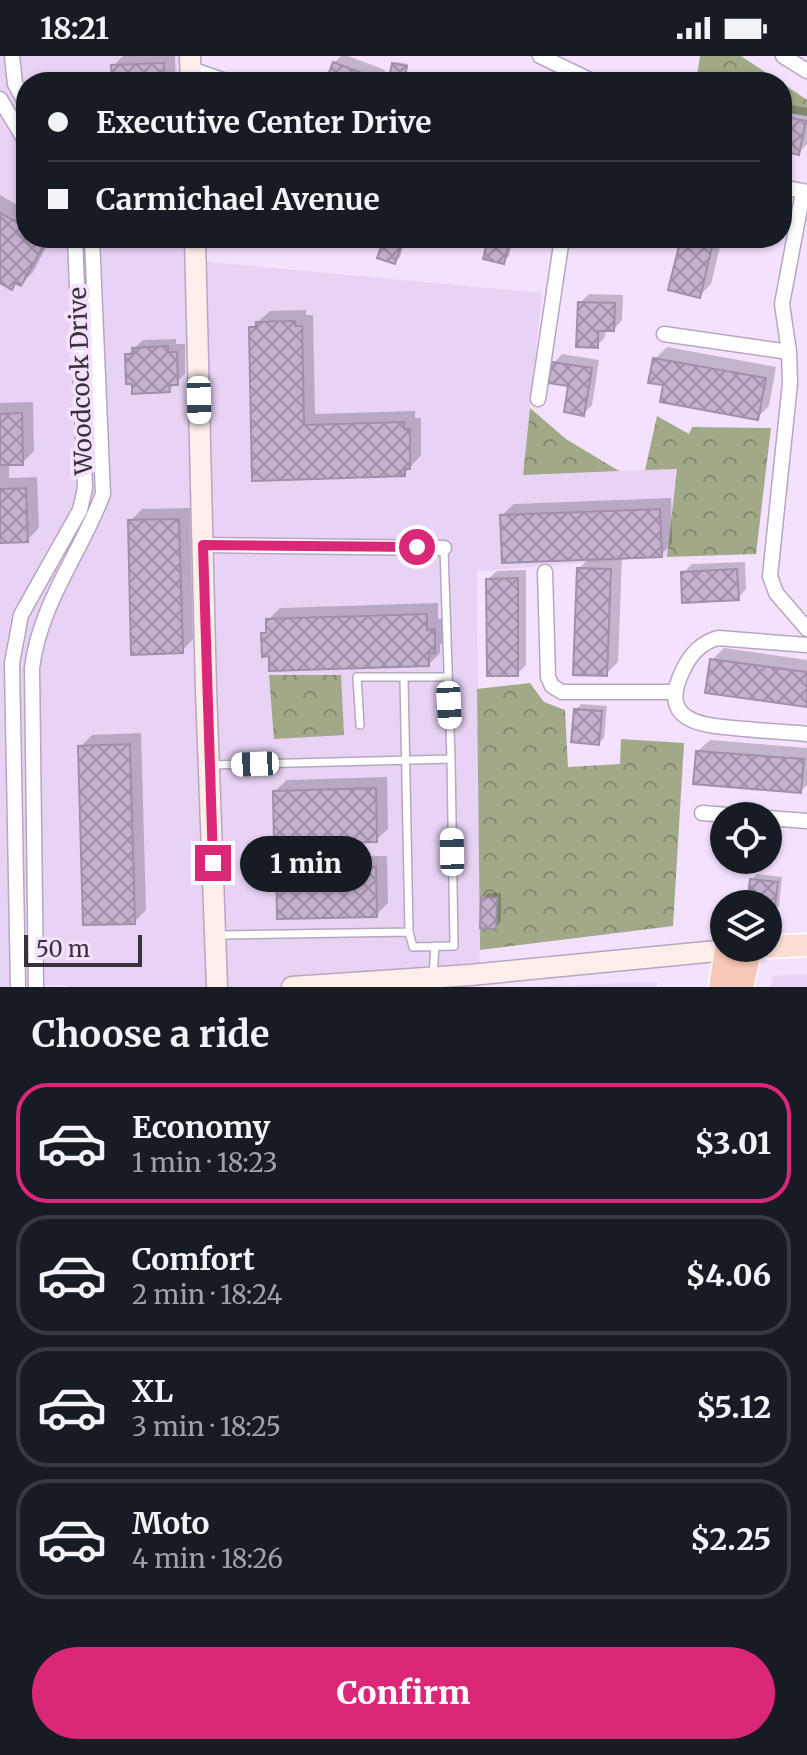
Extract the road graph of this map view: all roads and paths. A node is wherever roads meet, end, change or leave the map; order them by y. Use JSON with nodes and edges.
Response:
{"nodes":[{"id":1,"x":12,"y":56,"type":"edge"},
{"id":2,"x":540,"y":56,"type":"edge"},
{"id":3,"x":783,"y":56,"type":"edge"},
{"id":4,"x":807,"y":71,"type":"edge"},
{"id":5,"x":573,"y":72,"type":"edge"},
{"id":6,"x":16,"y":86,"type":"edge"},
{"id":7,"x":0,"y":99,"type":"edge"},
{"id":8,"x":16,"y":125,"type":"edge"},
{"id":9,"x":805,"y":192,"type":"edge"},
{"id":10,"x":800,"y":235,"type":"edge"},
{"id":11,"x":75,"y":248,"type":"edge"},
{"id":12,"x":92,"y":248,"type":"edge"},
{"id":13,"x":195,"y":248,"type":"edge"},
{"id":14,"x":561,"y":248,"type":"edge"},
{"id":15,"x":664,"y":334,"type":"dead end"},
{"id":16,"x":789,"y":352,"type":"junction"},
{"id":17,"x":538,"y":399,"type":"dead end"},
{"id":18,"x":203,"y":545,"type":"junction"},
{"id":19,"x":444,"y":548,"type":"joint"},
{"id":20,"x":545,"y":572,"type":"dead end"},
{"id":21,"x":807,"y":629,"type":"edge"},
{"id":22,"x":807,"y":645,"type":"edge"},
{"id":23,"x":448,"y":677,"type":"junction"},
{"id":24,"x":404,"y":678,"type":"junction"},
{"id":25,"x":675,"y":692,"type":"junction"},
{"id":26,"x":360,"y":725,"type":"dead end"},
{"id":27,"x":807,"y":734,"type":"edge"},
{"id":28,"x":451,"y":759,"type":"junction"},
{"id":29,"x":405,"y":760,"type":"junction"},
{"id":30,"x":209,"y":765,"type":"junction"},
{"id":31,"x":702,"y":813,"type":"dead end"},
{"id":32,"x":710,"y":814,"type":"edge"},
{"id":33,"x":782,"y":819,"type":"edge"},
{"id":34,"x":807,"y":821,"type":"edge"},
{"id":35,"x":409,"y":932,"type":"junction"},
{"id":36,"x":216,"y":935,"type":"junction"},
{"id":37,"x":807,"y":942,"type":"edge"},
{"id":38,"x":782,"y":945,"type":"edge"},
{"id":39,"x":435,"y":946,"type":"junction"},
{"id":40,"x":710,"y":952,"type":"edge"},
{"id":41,"x":735,"y":962,"type":"edge"},
{"id":42,"x":742,"y":962,"type":"edge"},
{"id":43,"x":432,"y":978,"type":"junction"},
{"id":44,"x":344,"y":986,"type":"edge"},
{"id":45,"x":18,"y":987,"type":"edge"},
{"id":46,"x":36,"y":987,"type":"edge"},
{"id":47,"x":217,"y":987,"type":"edge"},
{"id":48,"x":292,"y":987,"type":"edge"},
{"id":49,"x":721,"y":987,"type":"edge"},
{"id":50,"x":741,"y":987,"type":"edge"}],
"edges":[{"from":1,"to":6,"type":"street"},
{"from":2,"to":5,"type":"street"},
{"from":3,"to":4,"type":"street"},
{"from":7,"to":8,"type":"street"},
{"from":9,"to":10,"type":"street"},
{"from":10,"to":16,"type":"street"},
{"from":11,"to":45,"type":"street","name":"Woodcock Drive"},
{"from":12,"to":46,"type":"street","name":"Woodcock Drive"},
{"from":13,"to":18,"type":"street"},
{"from":14,"to":17,"type":"street"},
{"from":15,"to":16,"type":"street"},
{"from":16,"to":21,"type":"street"},
{"from":18,"to":19,"type":"street"},
{"from":18,"to":30,"type":"street"},
{"from":19,"to":23,"type":"lane"},
{"from":20,"to":25,"type":"street"},
{"from":22,"to":25,"type":"street"},
{"from":23,"to":24,"type":"lane"},
{"from":23,"to":28,"type":"lane"},
{"from":24,"to":26,"type":"lane"},
{"from":24,"to":29,"type":"lane"},
{"from":25,"to":27,"type":"street"},
{"from":28,"to":29,"type":"lane"},
{"from":28,"to":39,"type":"lane"},
{"from":29,"to":30,"type":"lane"},
{"from":29,"to":35,"type":"lane"},
{"from":30,"to":36,"type":"street"},
{"from":31,"to":32,"type":"street"},
{"from":33,"to":34,"type":"street"},
{"from":35,"to":36,"type":"lane"},
{"from":35,"to":39,"type":"lane"},
{"from":36,"to":47,"type":"street"},
{"from":37,"to":38,"type":"main road"},
{"from":39,"to":43,"type":"lane"},
{"from":40,"to":43,"type":"street"},
{"from":41,"to":49,"type":"highway"},
{"from":42,"to":50,"type":"highway"},
{"from":43,"to":44,"type":"street"},
{"from":44,"to":48,"type":"street"}]}
